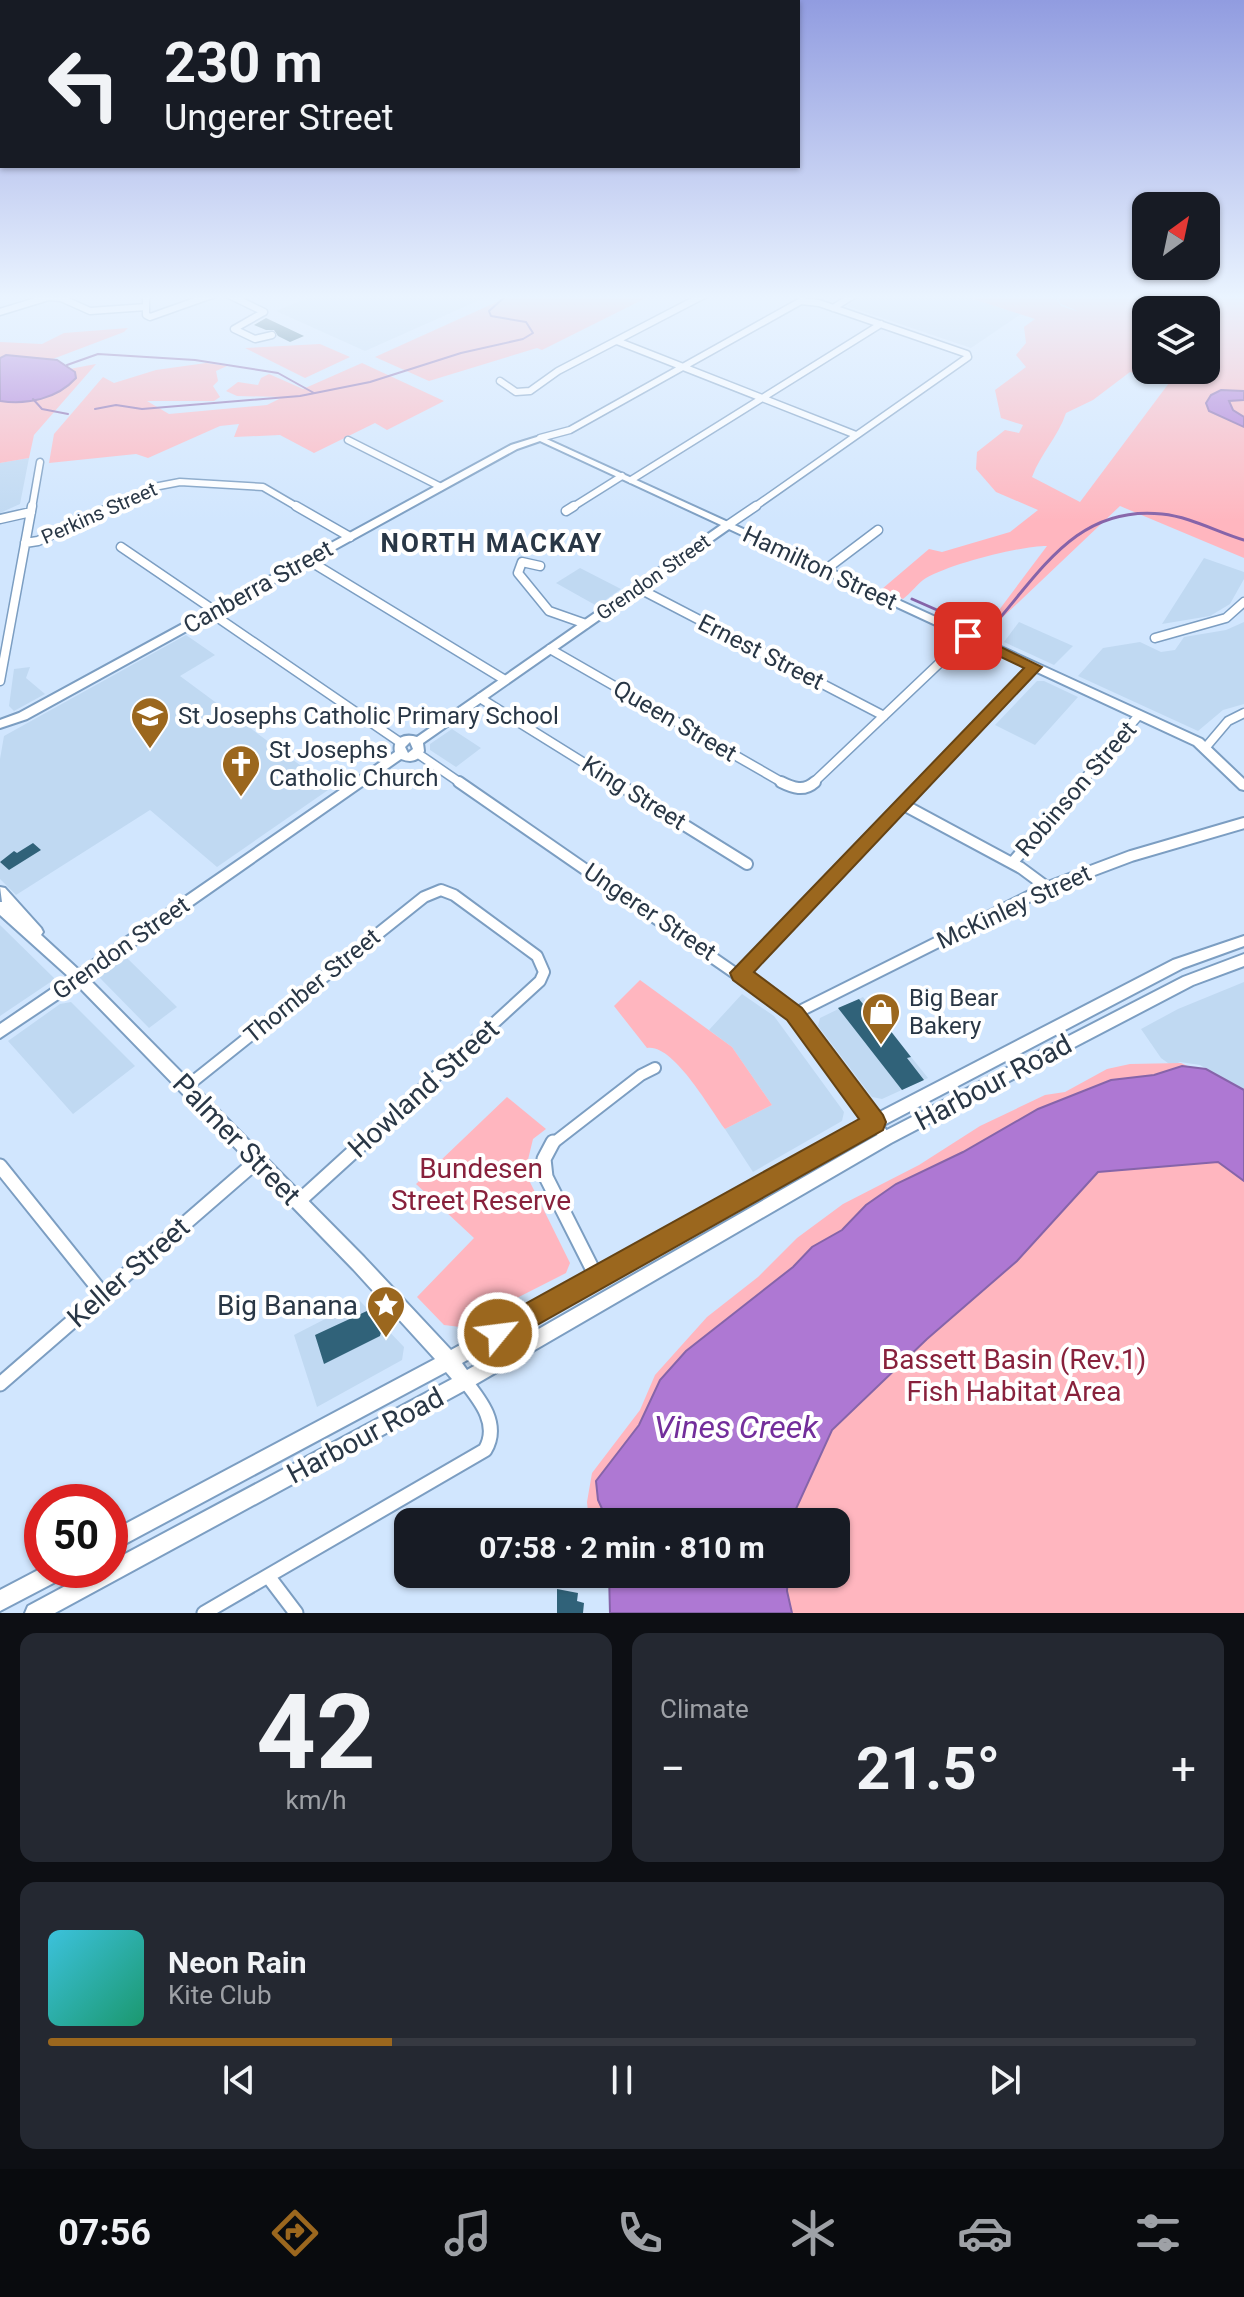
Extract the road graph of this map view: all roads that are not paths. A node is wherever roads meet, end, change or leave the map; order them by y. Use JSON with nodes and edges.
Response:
{"nodes":[{"id":1,"x":559,"y":370,"type":"edge"},
{"id":2,"x":678,"y":370,"type":"edge"},
{"id":3,"x":692,"y":370,"type":"edge"},
{"id":4,"x":808,"y":370,"type":"edge"},
{"id":5,"x":949,"y":370,"type":"edge"},
{"id":6,"x":500,"y":381,"type":"dead end"},
{"id":7,"x":764,"y":398,"type":"junction"},
{"id":8,"x":856,"y":435,"type":"junction"},
{"id":9,"x":540,"y":438,"type":"junction"},
{"id":10,"x":348,"y":440,"type":"dead end"},
{"id":11,"x":40,"y":462,"type":"dead end"},
{"id":12,"x":626,"y":478,"type":"junction"},
{"id":13,"x":441,"y":487,"type":"junction"},
{"id":14,"x":566,"y":511,"type":"dead end"},
{"id":15,"x":31,"y":512,"type":"junction"},
{"id":16,"x":0,"y":519,"type":"edge"},
{"id":17,"x":728,"y":525,"type":"junction"},
{"id":18,"x":878,"y":530,"type":"dead end"},
{"id":19,"x":350,"y":537,"type":"junction"},
{"id":20,"x":25,"y":543,"type":"junction"},
{"id":21,"x":121,"y":547,"type":"dead end"},
{"id":22,"x":308,"y":560,"type":"junction"},
{"id":23,"x":540,"y":566,"type":"dead end"},
{"id":24,"x":825,"y":570,"type":"junction"},
{"id":25,"x":638,"y":588,"type":"junction"},
{"id":26,"x":1244,"y":602,"type":"edge"},
{"id":27,"x":213,"y":612,"type":"junction"},
{"id":28,"x":586,"y":624,"type":"junction"},
{"id":29,"x":968,"y":636,"type":"junction"},
{"id":30,"x":1155,"y":638,"type":"dead end"},
{"id":31,"x":550,"y":649,"type":"junction"},
{"id":32,"x":1034,"y":667,"type":"junction"},
{"id":33,"x":505,"y":680,"type":"junction"},
{"id":34,"x":0,"y":681,"type":"edge"},
{"id":35,"x":480,"y":698,"type":"junction"},
{"id":36,"x":1244,"y":713,"type":"edge"},
{"id":37,"x":1139,"y":715,"type":"junction"},
{"id":38,"x":884,"y":716,"type":"junction"},
{"id":39,"x":0,"y":724,"type":"edge"},
{"id":40,"x":1206,"y":747,"type":"junction"},
{"id":41,"x":400,"y":748,"type":"junction"},
{"id":42,"x":417,"y":748,"type":"junction"},
{"id":43,"x":1244,"y":786,"type":"edge"},
{"id":44,"x":902,"y":804,"type":"junction"},
{"id":45,"x":1244,"y":823,"type":"edge"},
{"id":46,"x":1012,"y":863,"type":"junction"},
{"id":47,"x":747,"y":864,"type":"dead end"},
{"id":48,"x":1048,"y":888,"type":"junction"},
{"id":49,"x":0,"y":892,"type":"edge"},
{"id":50,"x":1,"y":908,"type":"edge"},
{"id":51,"x":42,"y":941,"type":"junction"},
{"id":52,"x":1244,"y":941,"type":"edge"},
{"id":53,"x":1244,"y":960,"type":"edge"},
{"id":54,"x":544,"y":972,"type":"joint"},
{"id":55,"x":740,"y":973,"type":"junction"},
{"id":56,"x":78,"y":977,"type":"junction"},
{"id":57,"x":794,"y":1014,"type":"junction"},
{"id":58,"x":0,"y":1032,"type":"edge"},
{"id":59,"x":655,"y":1068,"type":"dead end"},
{"id":60,"x":186,"y":1087,"type":"junction"},
{"id":61,"x":875,"y":1122,"type":"junction"},
{"id":62,"x":886,"y":1138,"type":"junction"},
{"id":63,"x":257,"y":1161,"type":"junction"},
{"id":64,"x":0,"y":1166,"type":"edge"},
{"id":65,"x":298,"y":1202,"type":"junction"},
{"id":66,"x":597,"y":1278,"type":"junction"},
{"id":67,"x":102,"y":1293,"type":"junction"},
{"id":68,"x":448,"y":1360,"type":"junction"},
{"id":69,"x":465,"y":1381,"type":"junction"},
{"id":70,"x":0,"y":1384,"type":"edge"},
{"id":71,"x":128,"y":1532,"type":"edge"},
{"id":72,"x":268,"y":1576,"type":"junction"},
{"id":73,"x":24,"y":1588,"type":"edge"},
{"id":74,"x":0,"y":1601,"type":"edge"},
{"id":75,"x":35,"y":1613,"type":"edge"},
{"id":76,"x":204,"y":1613,"type":"edge"},
{"id":77,"x":296,"y":1613,"type":"edge"}],
"edges":[{"from":1,"to":6,"type":"street"},
{"from":2,"to":9,"type":"street"},
{"from":3,"to":7,"type":"street"},
{"from":4,"to":7,"type":"street"},
{"from":5,"to":8,"type":"street","name":"Grendon Street"},
{"from":7,"to":8,"type":"street"},
{"from":7,"to":12,"type":"street"},
{"from":8,"to":17,"type":"street","name":"Grendon Street"},
{"from":9,"to":12,"type":"street","name":"Hamilton Street"},
{"from":9,"to":13,"type":"street","name":"Canberra Street"},
{"from":10,"to":13,"type":"street"},
{"from":11,"to":15,"type":"street"},
{"from":12,"to":14,"type":"street"},
{"from":12,"to":17,"type":"street","name":"Hamilton Street"},
{"from":13,"to":19,"type":"street","name":"Canberra Street"},
{"from":15,"to":16,"type":"street"},
{"from":15,"to":20,"type":"street"},
{"from":17,"to":24,"type":"street","name":"Hamilton Street"},
{"from":17,"to":25,"type":"street","name":"Grendon Street"},
{"from":18,"to":24,"type":"street"},
{"from":19,"to":20,"type":"street","name":"Perkins Street"},
{"from":19,"to":22,"type":"street","name":"Canberra Street"},
{"from":20,"to":34,"type":"street"},
{"from":21,"to":27,"type":"street"},
{"from":22,"to":27,"type":"street","name":"Canberra Street"},
{"from":22,"to":33,"type":"street"},
{"from":23,"to":28,"type":"street"},
{"from":24,"to":29,"type":"street","name":"Hamilton Street"},
{"from":25,"to":28,"type":"street","name":"Grendon Street"},
{"from":25,"to":38,"type":"street","name":"Ernest Street"},
{"from":26,"to":30,"type":"street"},
{"from":27,"to":39,"type":"street","name":"Canberra Street"},
{"from":27,"to":41,"type":"street"},
{"from":28,"to":31,"type":"street","name":"Grendon Street"},
{"from":29,"to":32,"type":"street","name":"Hamilton Street"},
{"from":29,"to":38,"type":"street"},
{"from":31,"to":33,"type":"street","name":"Grendon Street"},
{"from":31,"to":38,"type":"street","name":"Queen Street"},
{"from":32,"to":37,"type":"street","name":"Hamilton Street"},
{"from":32,"to":44,"type":"street"},
{"from":33,"to":35,"type":"street","name":"Grendon Street"},
{"from":35,"to":42,"type":"street","name":"Grendon Street"},
{"from":35,"to":47,"type":"street","name":"King Street"},
{"from":36,"to":40,"type":"street"},
{"from":37,"to":40,"type":"street","name":"Hamilton Street"},
{"from":37,"to":46,"type":"street","name":"Robinson Street"},
{"from":40,"to":43,"type":"street","name":"Hamilton Street"},
{"from":41,"to":42,"type":"street"},
{"from":41,"to":56,"type":"street","name":"Grendon Street"},
{"from":42,"to":55,"type":"street","name":"Ungerer Street"},
{"from":44,"to":46,"type":"street"},
{"from":44,"to":55,"type":"street"},
{"from":45,"to":48,"type":"street","name":"McKinley Street"},
{"from":46,"to":48,"type":"street"},
{"from":48,"to":57,"type":"street","name":"McKinley Street"},
{"from":49,"to":51,"type":"street"},
{"from":50,"to":51,"type":"street","name":"Palmer Street"},
{"from":51,"to":56,"type":"street","name":"Palmer Street"},
{"from":52,"to":61,"type":"street","name":"Harbour Road"},
{"from":53,"to":62,"type":"street","name":"Harbour Road"},
{"from":54,"to":60,"type":"street","name":"Thornber Street"},
{"from":54,"to":65,"type":"street","name":"Howland Street"},
{"from":55,"to":57,"type":"street","name":"Ungerer Street"},
{"from":56,"to":58,"type":"street","name":"Grendon Street"},
{"from":56,"to":60,"type":"street","name":"Palmer Street"},
{"from":57,"to":61,"type":"street","name":"Ungerer Street"},
{"from":59,"to":66,"type":"street"},
{"from":60,"to":63,"type":"street","name":"Palmer Street"},
{"from":61,"to":62,"type":"street","name":"Ungerer Street"},
{"from":61,"to":66,"type":"street","name":"Harbour Road"},
{"from":62,"to":69,"type":"street","name":"Harbour Road"},
{"from":63,"to":65,"type":"street","name":"Palmer Street"},
{"from":63,"to":67,"type":"street","name":"Keller Street"},
{"from":64,"to":67,"type":"street"},
{"from":65,"to":68,"type":"street","name":"Palmer Street"},
{"from":66,"to":68,"type":"street","name":"Harbour Road"},
{"from":67,"to":70,"type":"street","name":"Keller Street"},
{"from":68,"to":69,"type":"street","name":"Palmer Street"},
{"from":68,"to":71,"type":"street","name":"Harbour Road"},
{"from":69,"to":72,"type":"street"},
{"from":69,"to":75,"type":"street","name":"Harbour Road"},
{"from":72,"to":76,"type":"street"},
{"from":72,"to":77,"type":"street"},
{"from":73,"to":74,"type":"street"}]}
